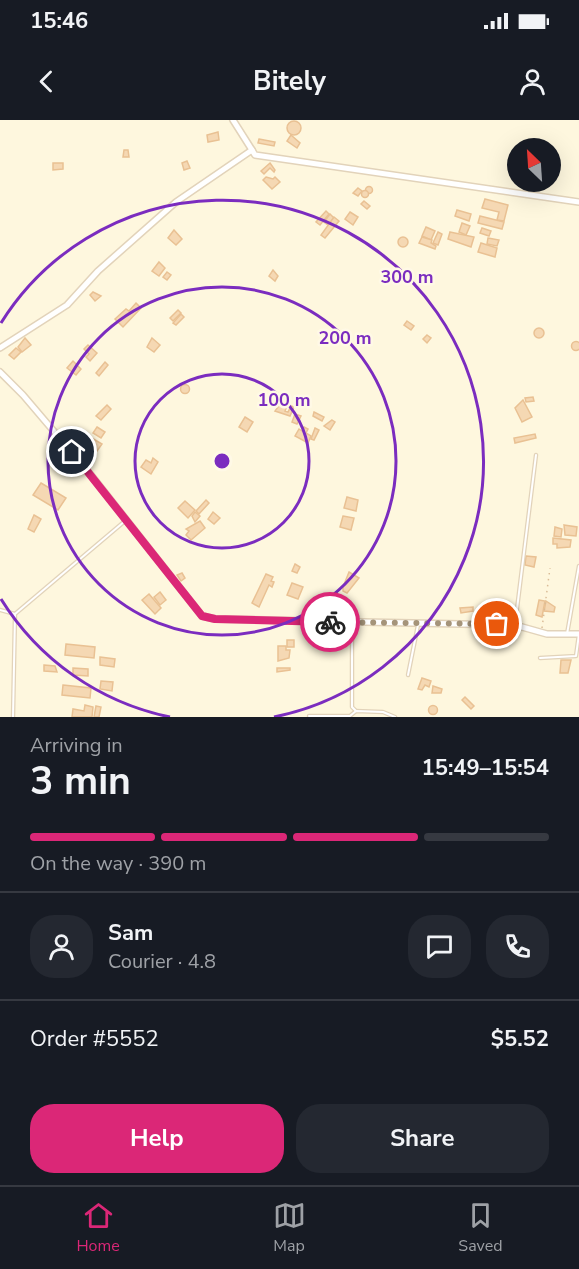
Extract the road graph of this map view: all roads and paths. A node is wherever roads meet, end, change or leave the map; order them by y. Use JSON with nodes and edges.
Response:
{"nodes":[{"id":1,"x":233,"y":120,"type":"edge"},
{"id":2,"x":252,"y":150,"type":"junction"},
{"id":3,"x":579,"y":202,"type":"edge"},
{"id":4,"x":0,"y":348,"type":"edge"},
{"id":5,"x":0,"y":372,"type":"edge"},
{"id":6,"x":536,"y":455,"type":"dead end"},
{"id":7,"x":125,"y":521,"type":"junction"},
{"id":8,"x":579,"y":566,"type":"edge"},
{"id":9,"x":550,"y":568,"type":"dead end"},
{"id":10,"x":0,"y":610,"type":"edge"},
{"id":11,"x":15,"y":614,"type":"junction"},
{"id":12,"x":352,"y":623,"type":"junction"},
{"id":13,"x":418,"y":625,"type":"junction"},
{"id":14,"x":515,"y":625,"type":"junction"},
{"id":15,"x":541,"y":632,"type":"junction"},
{"id":16,"x":567,"y":634,"type":"junction"},
{"id":17,"x":579,"y":634,"type":"edge"},
{"id":18,"x":540,"y":658,"type":"dead end"},
{"id":19,"x":408,"y":675,"type":"dead end"},
{"id":20,"x":356,"y":711,"type":"junction"},
{"id":21,"x":309,"y":716,"type":"edge"},
{"id":22,"x":13,"y":717,"type":"edge"},
{"id":23,"x":395,"y":717,"type":"edge"}],
"edges":[{"from":1,"to":2,"type":"street"},
{"from":2,"to":3,"type":"street"},
{"from":2,"to":4,"type":"street"},
{"from":5,"to":7,"type":"street"},
{"from":6,"to":14,"type":"lane"},
{"from":7,"to":11,"type":"lane"},
{"from":7,"to":12,"type":"street"},
{"from":8,"to":16,"type":"lane"},
{"from":9,"to":15,"type":"path"},
{"from":10,"to":11,"type":"lane"},
{"from":11,"to":22,"type":"lane"},
{"from":12,"to":13,"type":"street"},
{"from":12,"to":20,"type":"lane"},
{"from":13,"to":14,"type":"street"},
{"from":13,"to":19,"type":"lane"},
{"from":14,"to":15,"type":"street"},
{"from":15,"to":16,"type":"street"},
{"from":16,"to":17,"type":"street"},
{"from":17,"to":18,"type":"lane"},
{"from":20,"to":21,"type":"lane"},
{"from":20,"to":23,"type":"lane"}]}
